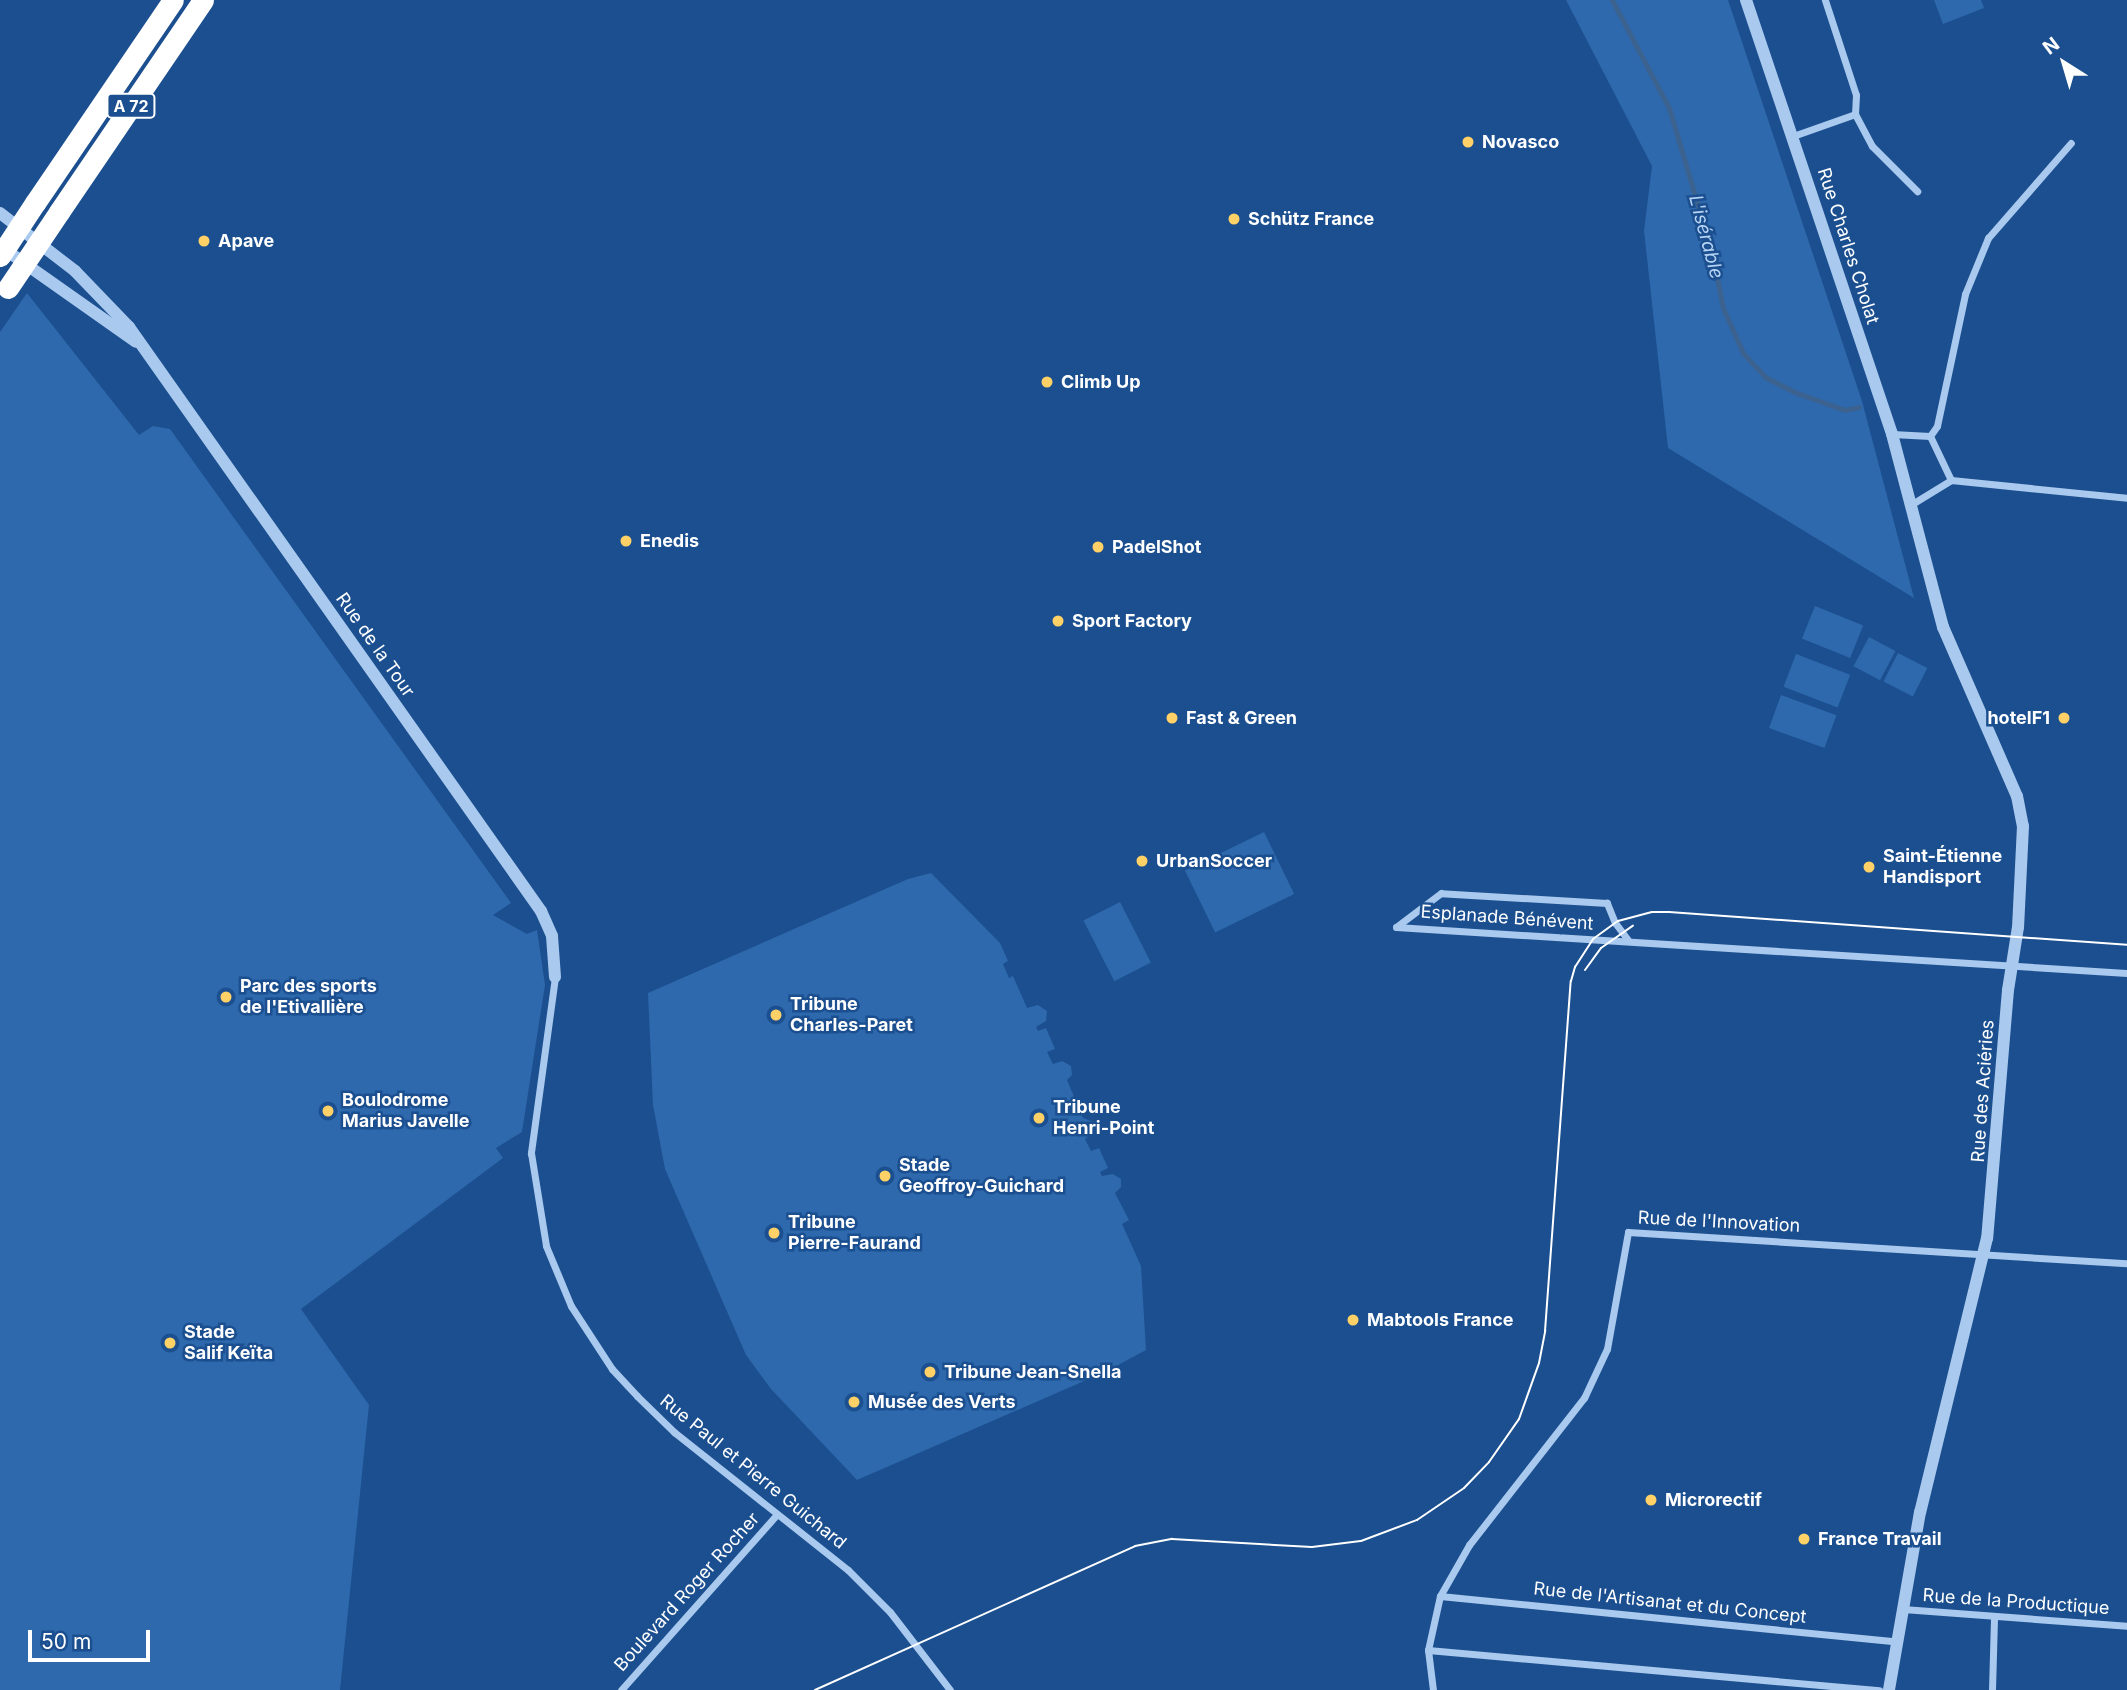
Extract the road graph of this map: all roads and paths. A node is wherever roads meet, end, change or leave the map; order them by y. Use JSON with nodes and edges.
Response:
{"nodes":[{"id":1,"x":173,"y":0,"type":"edge"},
{"id":2,"x":203,"y":0,"type":"edge"},
{"id":3,"x":1746,"y":0,"type":"edge"},
{"id":4,"x":1825,"y":0,"type":"edge"},
{"id":5,"x":1855,"y":114,"type":"junction"},
{"id":6,"x":1793,"y":136,"type":"junction"},
{"id":7,"x":2071,"y":143,"type":"dead end"},
{"id":8,"x":1917,"y":191,"type":"dead end"},
{"id":9,"x":0,"y":213,"type":"edge"},
{"id":10,"x":0,"y":246,"type":"edge"},
{"id":11,"x":0,"y":256,"type":"edge"},
{"id":12,"x":4,"y":294,"type":"edge"},
{"id":13,"x":140,"y":345,"type":"junction"},
{"id":14,"x":1892,"y":434,"type":"junction"},
{"id":15,"x":1930,"y":436,"type":"junction"},
{"id":16,"x":1951,"y":480,"type":"junction"},
{"id":17,"x":2127,"y":498,"type":"edge"},
{"id":18,"x":1912,"y":504,"type":"junction"},
{"id":19,"x":1628,"y":940,"type":"junction"},
{"id":20,"x":2013,"y":965,"type":"junction"},
{"id":21,"x":2127,"y":973,"type":"edge"},
{"id":22,"x":555,"y":977,"type":"joint"},
{"id":23,"x":1985,"y":1254,"type":"junction"},
{"id":24,"x":2127,"y":1264,"type":"edge"},
{"id":25,"x":777,"y":1514,"type":"junction"},
{"id":26,"x":1440,"y":1595,"type":"junction"},
{"id":27,"x":1903,"y":1609,"type":"junction"},
{"id":28,"x":1994,"y":1617,"type":"junction"},
{"id":29,"x":2127,"y":1626,"type":"edge"},
{"id":30,"x":1897,"y":1643,"type":"junction"},
{"id":31,"x":1428,"y":1650,"type":"junction"},
{"id":32,"x":621,"y":1690,"type":"edge"},
{"id":33,"x":950,"y":1690,"type":"edge"},
{"id":34,"x":1433,"y":1690,"type":"edge"},
{"id":35,"x":1879,"y":1690,"type":"edge"},
{"id":36,"x":1889,"y":1690,"type":"edge"},
{"id":37,"x":1992,"y":1690,"type":"edge"}],
"edges":[{"from":1,"to":11,"type":"highway","number":"A 72","bridge":true},
{"from":2,"to":12,"type":"highway","number":"A 72","bridge":true},
{"from":3,"to":6,"type":"street","name":"Rue Charles Cholat"},
{"from":4,"to":5,"type":"street"},
{"from":5,"to":6,"type":"street"},
{"from":5,"to":8,"type":"street"},
{"from":6,"to":14,"type":"street","name":"Rue Charles Cholat"},
{"from":7,"to":15,"type":"street"},
{"from":9,"to":13,"type":"street","name":"Rue de la Tour"},
{"from":10,"to":13,"type":"street","name":"Rue de la Tour"},
{"from":13,"to":22,"type":"street","name":"Rue de la Tour"},
{"from":14,"to":15,"type":"street"},
{"from":14,"to":18,"type":"street","name":"Rue Charles Cholat"},
{"from":15,"to":16,"type":"street"},
{"from":16,"to":17,"type":"street"},
{"from":16,"to":18,"type":"street"},
{"from":18,"to":20,"type":"street","name":"Rue des Aciéries"},
{"from":19,"to":19,"type":"street","name":"Esplanade Bénévent"},
{"from":19,"to":20,"type":"street","name":"Esplanade Bénévent"},
{"from":20,"to":21,"type":"street","name":"Esplanade Bénévent"},
{"from":20,"to":23,"type":"street","name":"Rue des Aciéries"},
{"from":22,"to":25,"type":"street","name":"Rue Paul et Pierre Guichard"},
{"from":23,"to":24,"type":"street"},
{"from":23,"to":26,"type":"street","name":"Rue de l'Innovation"},
{"from":23,"to":27,"type":"street","name":"Rue des Aciéries"},
{"from":25,"to":32,"type":"street","name":"Boulevard Roger Rocher"},
{"from":25,"to":33,"type":"street","name":"Rue Paul et Pierre Guichard"},
{"from":26,"to":30,"type":"street","name":"Rue de l'Artisanat et du Concept"},
{"from":26,"to":31,"type":"street","name":"Rue de l'Innovation"},
{"from":27,"to":28,"type":"street","name":"Rue de la Productique"},
{"from":27,"to":30,"type":"street","name":"Rue des Aciéries"},
{"from":28,"to":29,"type":"street","name":"Rue de la Productique"},
{"from":28,"to":37,"type":"street"},
{"from":30,"to":36,"type":"street","name":"Rue des Aciéries"},
{"from":31,"to":34,"type":"street","name":"Rue de l'Innovation"},
{"from":31,"to":35,"type":"street"}]}
